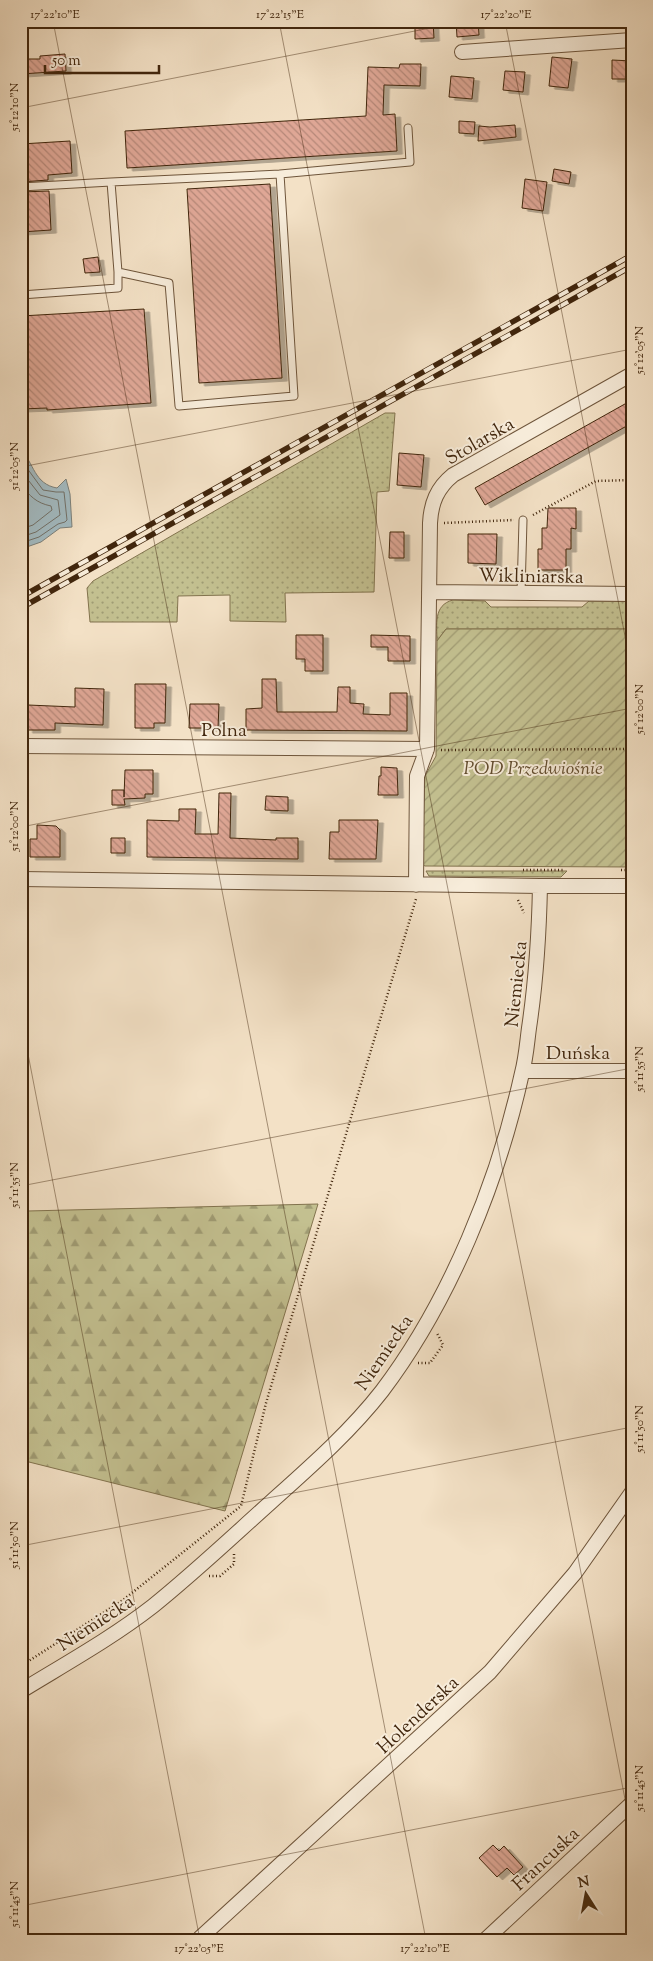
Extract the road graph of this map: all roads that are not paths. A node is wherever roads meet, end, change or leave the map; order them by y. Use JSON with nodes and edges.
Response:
{"nodes":[{"id":1,"x":632,"y":40,"type":"edge"},
{"id":2,"x":462,"y":52,"type":"dead end"},
{"id":3,"x":408,"y":128,"type":"dead end"},
{"id":4,"x":280,"y":174,"type":"junction"},
{"id":5,"x":111,"y":182,"type":"junction"},
{"id":6,"x":21,"y":187,"type":"edge"},
{"id":7,"x":118,"y":272,"type":"junction"},
{"id":8,"x":21,"y":296,"type":"edge"},
{"id":9,"x":632,"y":374,"type":"edge"},
{"id":10,"x":523,"y":520,"type":"road end"},
{"id":11,"x":429,"y":592,"type":"junction"},
{"id":12,"x":521,"y":594,"type":"junction"},
{"id":13,"x":632,"y":594,"type":"edge"},
{"id":14,"x":21,"y":746,"type":"edge"},
{"id":15,"x":431,"y":749,"type":"junction"},
{"id":16,"x":21,"y":879,"type":"edge"},
{"id":17,"x":416,"y":885,"type":"junction"},
{"id":18,"x":540,"y":886,"type":"junction"},
{"id":19,"x":632,"y":886,"type":"edge"},
{"id":20,"x":523,"y":1070,"type":"junction"},
{"id":21,"x":632,"y":1071,"type":"edge"},
{"id":22,"x":632,"y":1492,"type":"edge"},
{"id":23,"x":21,"y":1691,"type":"edge"},
{"id":24,"x":632,"y":1803,"type":"edge"},
{"id":25,"x":200,"y":1938,"type":"dead end"},
{"id":26,"x":485,"y":1940,"type":"edge"}],
"edges":[{"from":1,"to":2,"type":"street"},
{"from":3,"to":4,"type":"lane"},
{"from":4,"to":5,"type":"lane"},
{"from":4,"to":7,"type":"lane"},
{"from":5,"to":6,"type":"lane"},
{"from":5,"to":7,"type":"lane"},
{"from":7,"to":8,"type":"lane"},
{"from":9,"to":11,"type":"street","name":"Stolarska"},
{"from":10,"to":12,"type":"lane"},
{"from":11,"to":12,"type":"street","name":"Wikliniarska"},
{"from":11,"to":15,"type":"street"},
{"from":12,"to":13,"type":"street","name":"Wikliniarska"},
{"from":14,"to":15,"type":"street","name":"Polna"},
{"from":15,"to":17,"type":"street"},
{"from":16,"to":17,"type":"street"},
{"from":17,"to":18,"type":"street"},
{"from":18,"to":19,"type":"street"},
{"from":18,"to":20,"type":"street","name":"Niemiecka"},
{"from":20,"to":21,"type":"street","name":"Duńska"},
{"from":20,"to":23,"type":"street","name":"Niemiecka"},
{"from":22,"to":25,"type":"street","name":"Holenderska"},
{"from":24,"to":26,"type":"street","name":"Francuska"}]}
